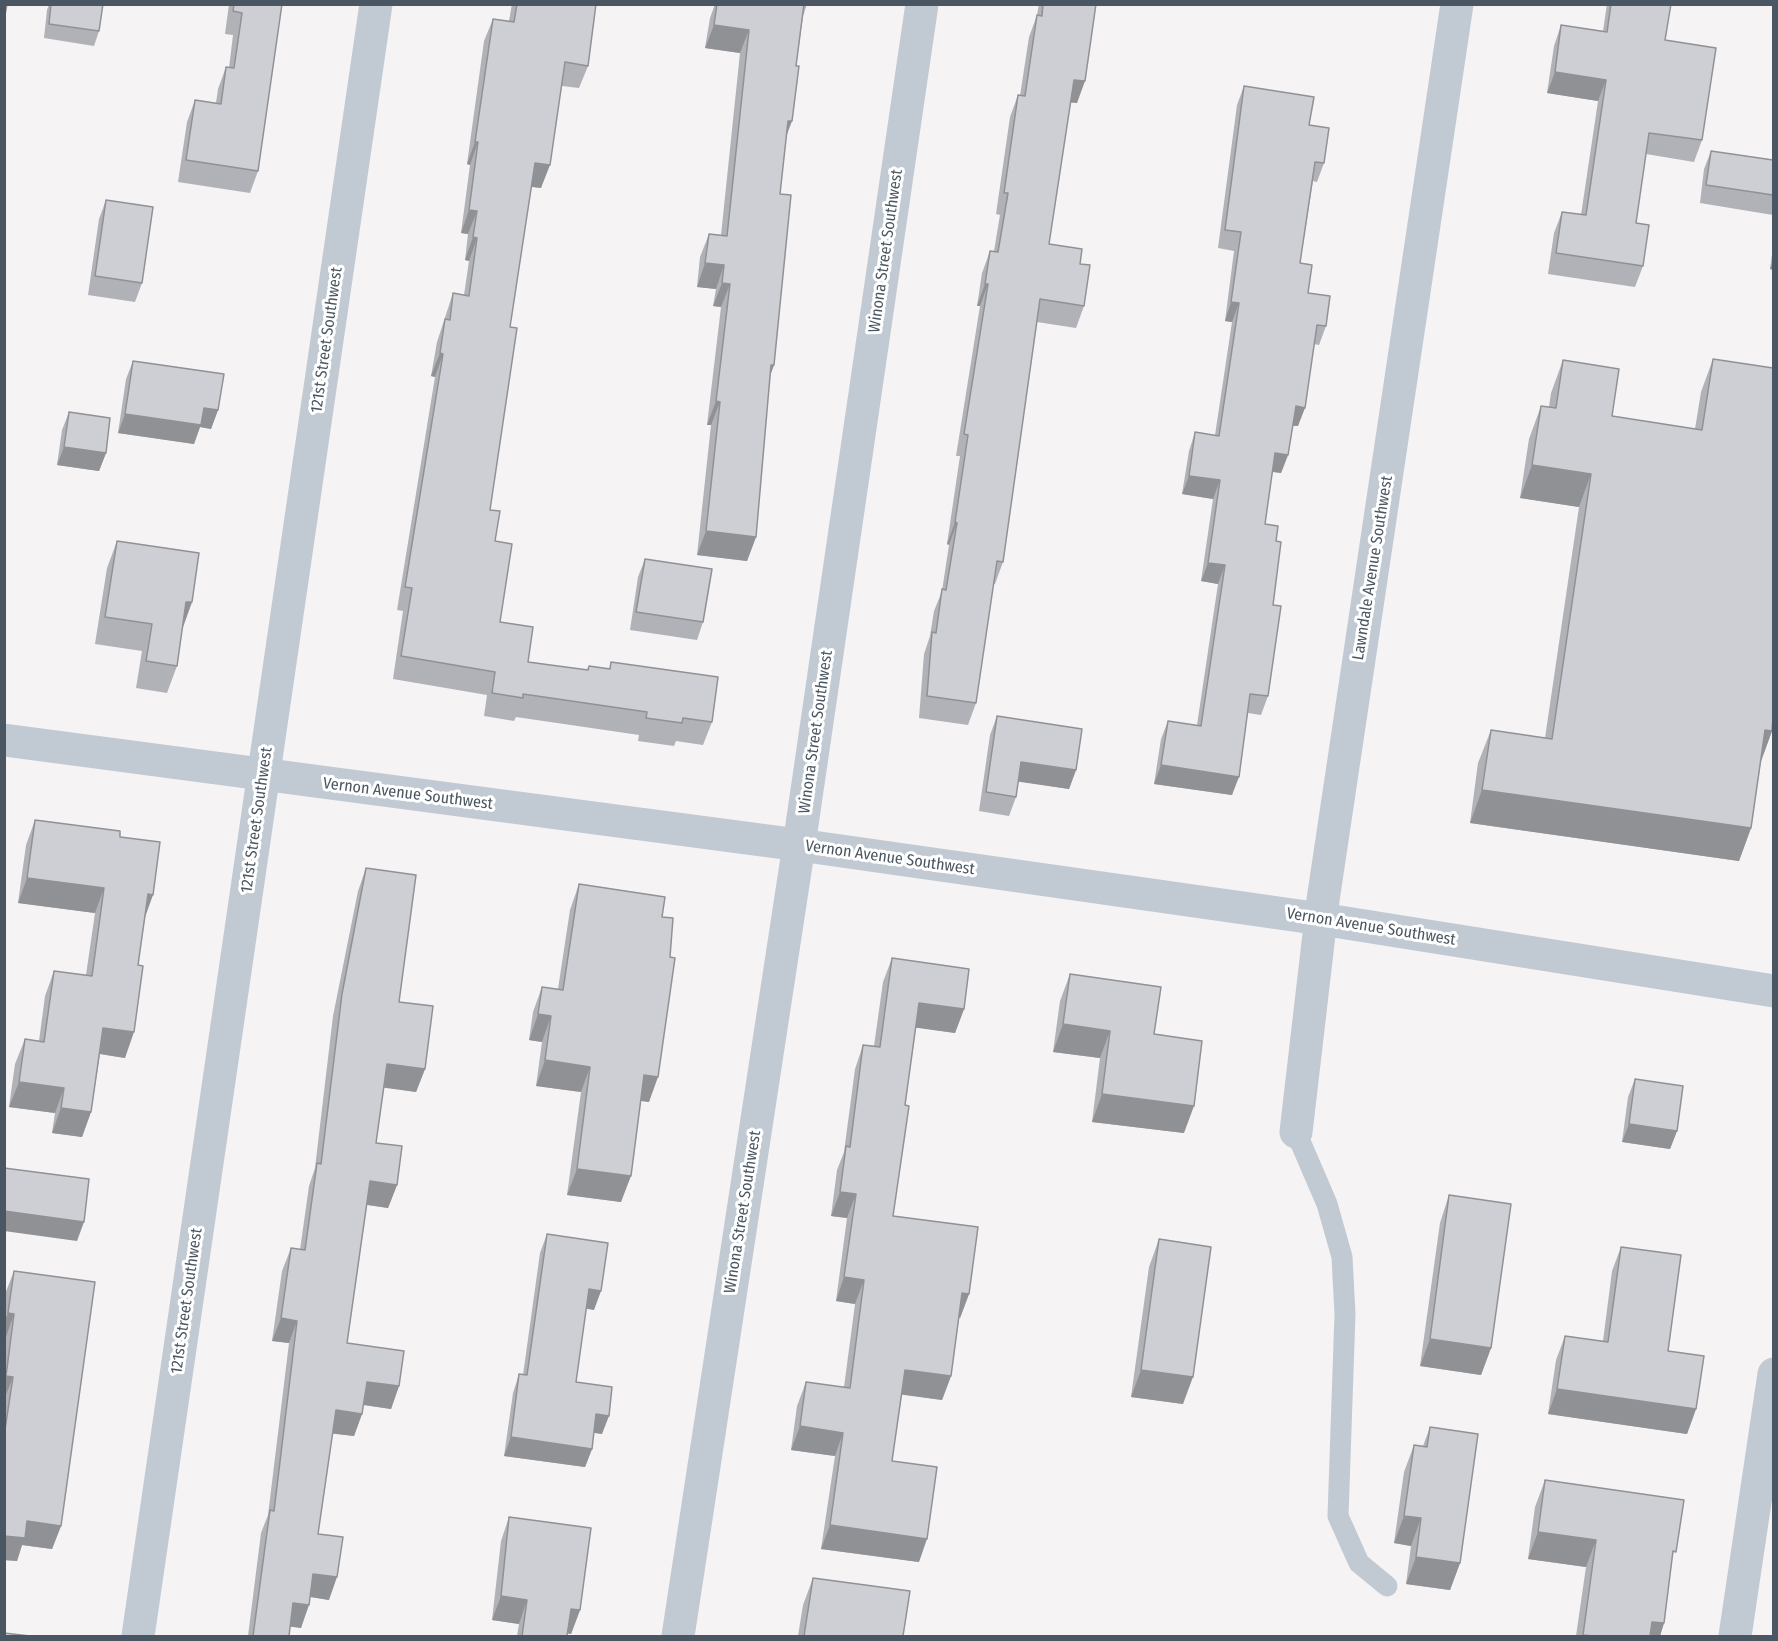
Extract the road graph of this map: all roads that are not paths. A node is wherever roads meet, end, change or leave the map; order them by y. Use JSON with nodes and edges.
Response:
{"nodes":[{"id":1,"x":376,"y":4,"type":"edge"},
{"id":2,"x":922,"y":4,"type":"edge"},
{"id":3,"x":1457,"y":4,"type":"edge"},
{"id":4,"x":4,"y":740,"type":"edge"},
{"id":5,"x":263,"y":776,"type":"junction"},
{"id":6,"x":799,"y":845,"type":"junction"},
{"id":7,"x":1321,"y":919,"type":"junction"},
{"id":8,"x":1773,"y":991,"type":"edge"},
{"id":9,"x":1296,"y":1132,"type":"joint"},
{"id":10,"x":1773,"y":1374,"type":"edge"},
{"id":11,"x":1387,"y":1586,"type":"dead end"},
{"id":12,"x":138,"y":1636,"type":"edge"},
{"id":13,"x":678,"y":1636,"type":"edge"},
{"id":14,"x":1735,"y":1636,"type":"edge"}],
"edges":[{"from":1,"to":5,"type":"street","name":"121st Street Southwest"},
{"from":2,"to":6,"type":"street","name":"Winona Street Southwest"},
{"from":3,"to":7,"type":"street","name":"Lawndale Avenue Southwest"},
{"from":4,"to":5,"type":"street","name":"Vernon Avenue Southwest"},
{"from":5,"to":6,"type":"street","name":"Vernon Avenue Southwest"},
{"from":5,"to":12,"type":"street","name":"121st Street Southwest"},
{"from":6,"to":7,"type":"street","name":"Vernon Avenue Southwest"},
{"from":6,"to":13,"type":"street","name":"Winona Street Southwest"},
{"from":7,"to":8,"type":"street","name":"Vernon Avenue Southwest"},
{"from":7,"to":9,"type":"street","name":"Lawndale Avenue Southwest"},
{"from":9,"to":11,"type":"lane"},
{"from":10,"to":14,"type":"street"}]}
